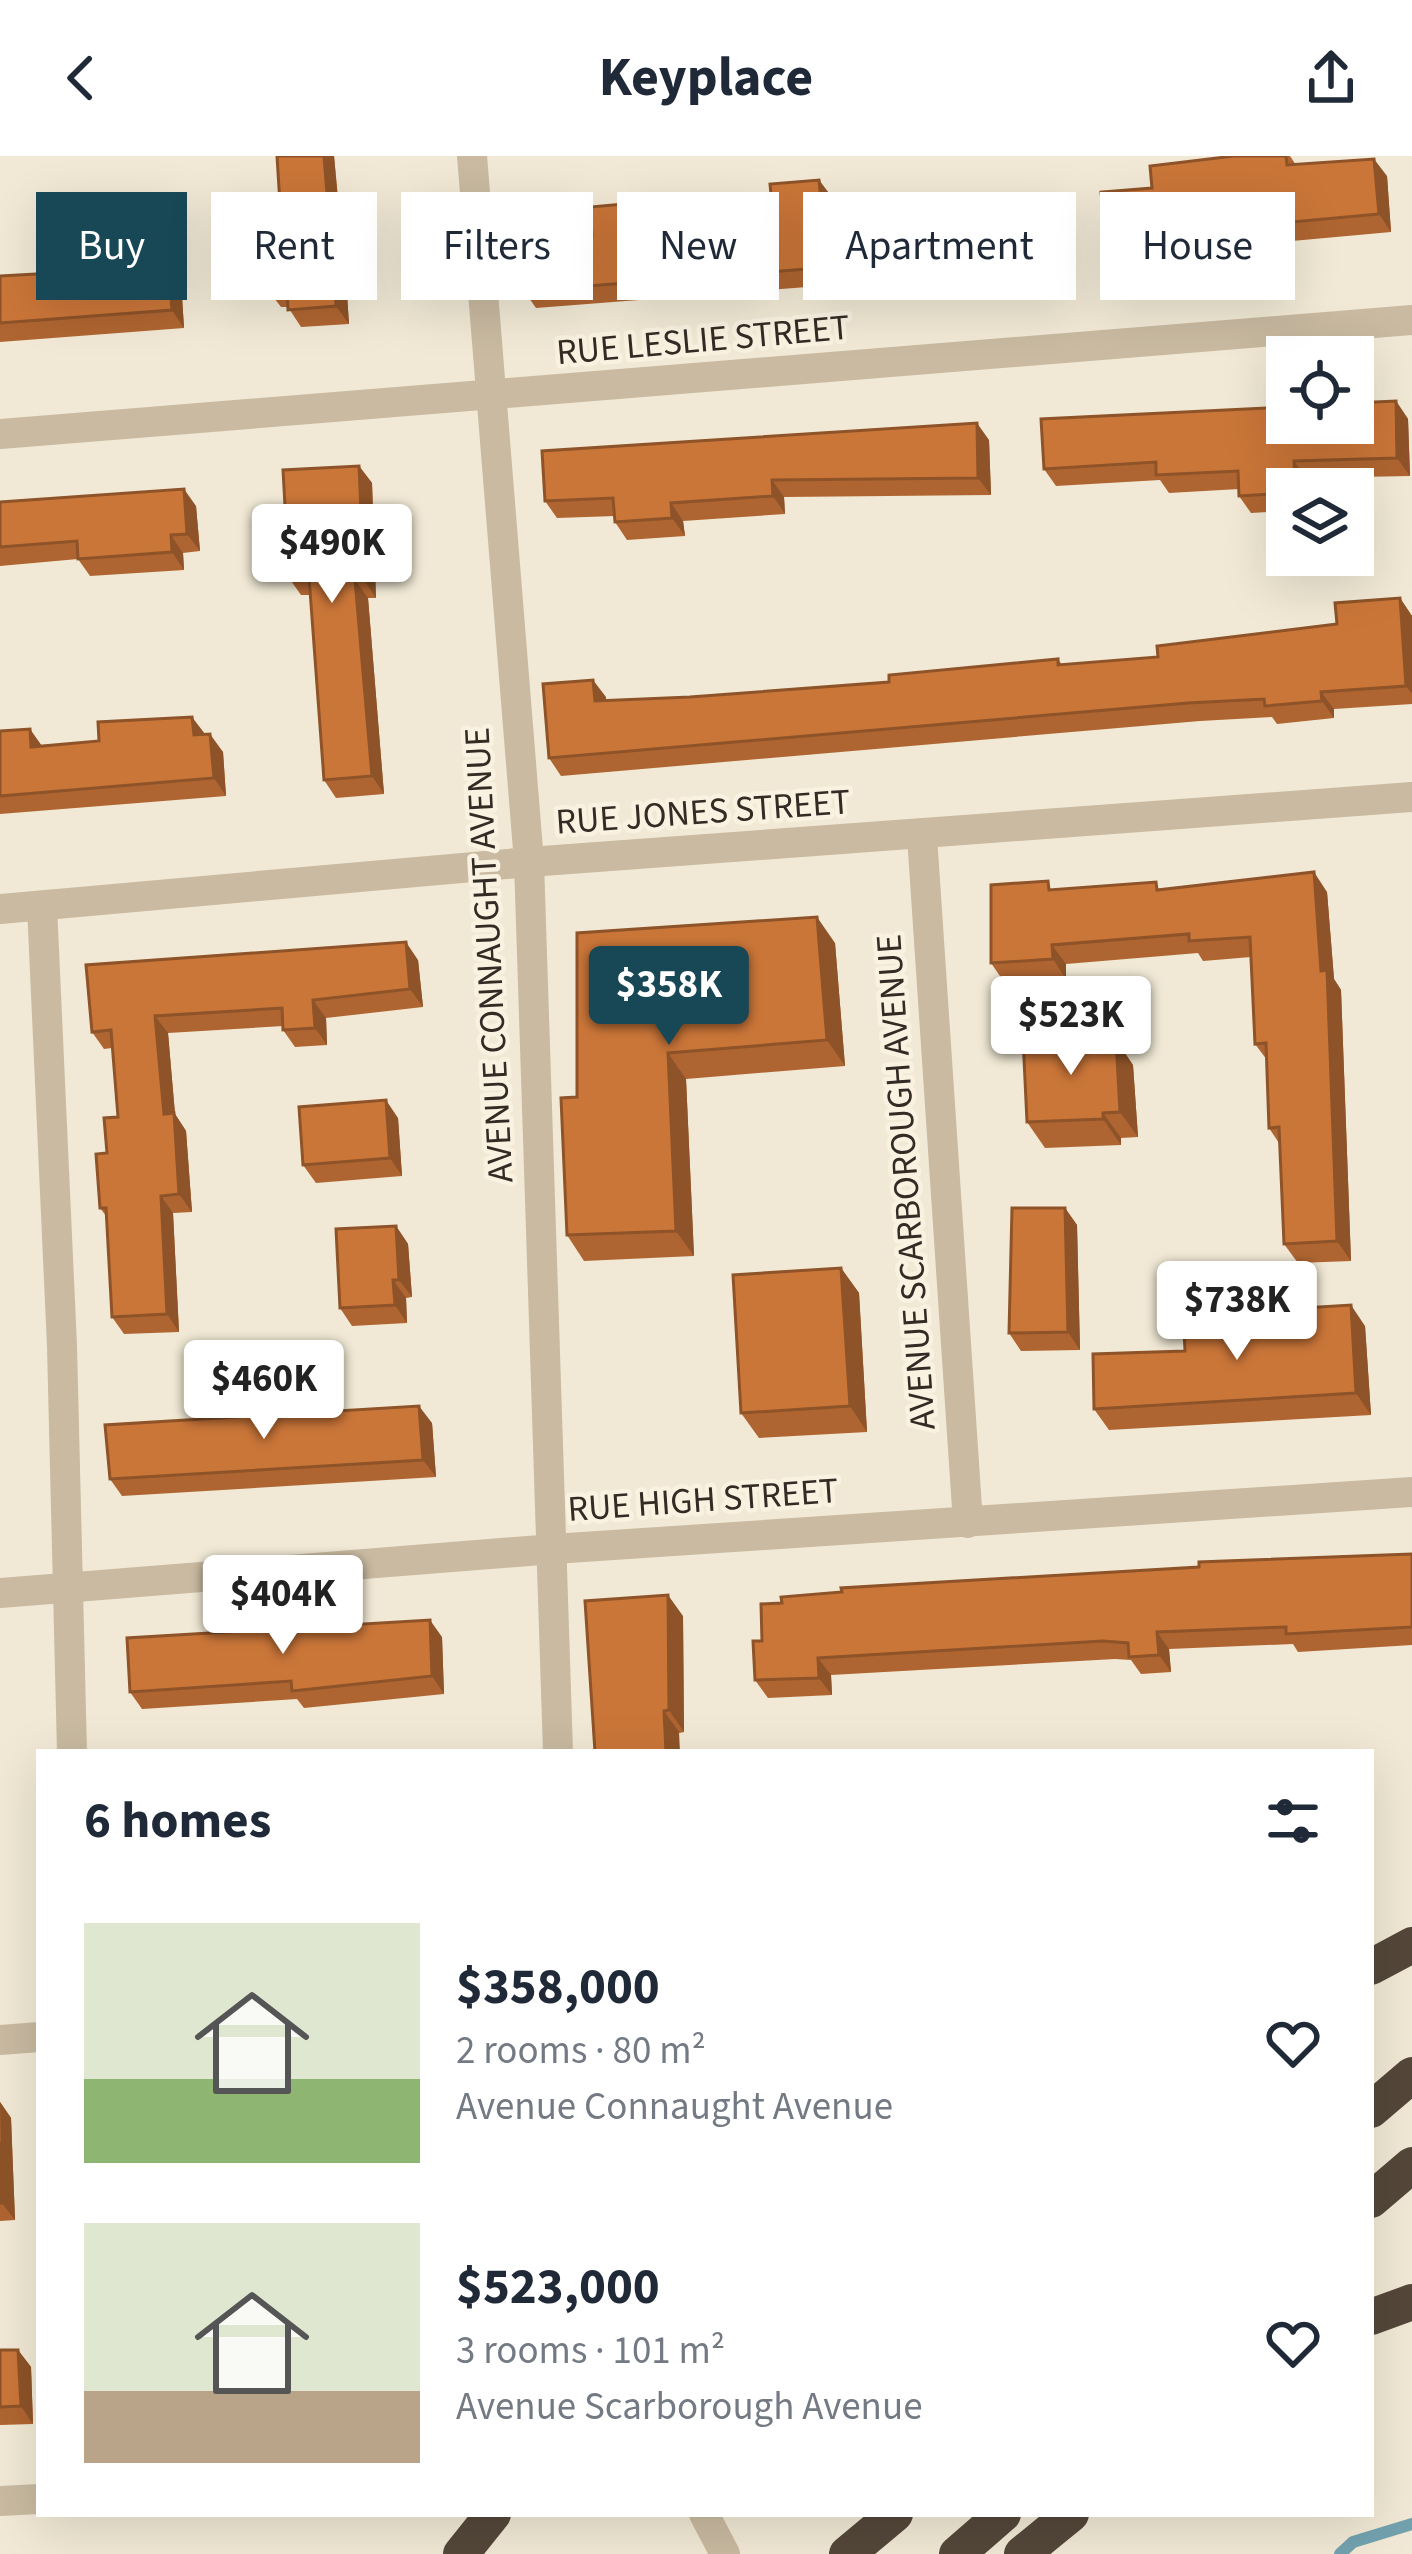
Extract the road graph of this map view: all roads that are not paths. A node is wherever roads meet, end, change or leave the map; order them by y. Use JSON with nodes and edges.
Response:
{"nodes":[{"id":1,"x":472,"y":156,"type":"edge"},
{"id":2,"x":1412,"y":320,"type":"edge"},
{"id":3,"x":491,"y":397,"type":"junction"},
{"id":4,"x":0,"y":434,"type":"edge"},
{"id":5,"x":1412,"y":797,"type":"edge"},
{"id":6,"x":922,"y":836,"type":"junction"},
{"id":7,"x":529,"y":862,"type":"junction"},
{"id":8,"x":42,"y":906,"type":"junction"},
{"id":9,"x":0,"y":909,"type":"edge"},
{"id":10,"x":1412,"y":1492,"type":"edge"},
{"id":11,"x":968,"y":1523,"type":"junction"},
{"id":12,"x":553,"y":1549,"type":"junction"},
{"id":13,"x":65,"y":1588,"type":"junction"},
{"id":14,"x":0,"y":1593,"type":"edge"},
{"id":15,"x":72,"y":1749,"type":"edge"},
{"id":16,"x":558,"y":1749,"type":"edge"},
{"id":17,"x":1412,"y":1945,"type":"edge"},
{"id":18,"x":1374,"y":1965,"type":"edge"},
{"id":19,"x":36,"y":2037,"type":"edge"},
{"id":20,"x":0,"y":2040,"type":"edge"},
{"id":21,"x":1412,"y":2075,"type":"edge"},
{"id":22,"x":1374,"y":2107,"type":"edge"},
{"id":23,"x":1412,"y":2164,"type":"edge"},
{"id":24,"x":1374,"y":2197,"type":"edge"},
{"id":25,"x":1412,"y":2302,"type":"edge"},
{"id":26,"x":1374,"y":2316,"type":"edge"},
{"id":27,"x":36,"y":2499,"type":"edge"},
{"id":28,"x":0,"y":2501,"type":"edge"},
{"id":29,"x":491,"y":2517,"type":"edge"},
{"id":30,"x":706,"y":2517,"type":"edge"},
{"id":31,"x":891,"y":2517,"type":"edge"},
{"id":32,"x":999,"y":2517,"type":"edge"},
{"id":33,"x":1067,"y":2517,"type":"edge"},
{"id":34,"x":461,"y":2554,"type":"edge"},
{"id":35,"x":725,"y":2554,"type":"edge"},
{"id":36,"x":848,"y":2554,"type":"edge"},
{"id":37,"x":956,"y":2554,"type":"edge"},
{"id":38,"x":1022,"y":2554,"type":"edge"}],
"edges":[{"from":1,"to":3,"type":"street","name":"AVENUE CONNAUGHT AVENUE"},
{"from":2,"to":3,"type":"street","name":"RUE LESLIE STREET"},
{"from":3,"to":4,"type":"street","name":"RUE LESLIE STREET"},
{"from":3,"to":7,"type":"street","name":"AVENUE CONNAUGHT AVENUE"},
{"from":5,"to":6,"type":"street","name":"RUE JONES STREET"},
{"from":6,"to":7,"type":"street","name":"RUE JONES STREET"},
{"from":6,"to":11,"type":"street","name":"AVENUE SCARBOROUGH AVENUE"},
{"from":7,"to":8,"type":"street","name":"RUE JONES STREET"},
{"from":7,"to":12,"type":"street","name":"AVENUE CONNAUGHT AVENUE"},
{"from":8,"to":9,"type":"street","name":"RUE JONES STREET"},
{"from":8,"to":13,"type":"street"},
{"from":10,"to":11,"type":"street","name":"RUE HIGH STREET"},
{"from":11,"to":12,"type":"street","name":"RUE HIGH STREET"},
{"from":12,"to":13,"type":"street","name":"RUE HIGH STREET"},
{"from":12,"to":16,"type":"street","name":"AVENUE CONNAUGHT AVENUE"},
{"from":13,"to":14,"type":"street","name":"RUE HIGH STREET"},
{"from":13,"to":15,"type":"street"},
{"from":17,"to":18,"type":"highway"},
{"from":19,"to":20,"type":"street"},
{"from":21,"to":22,"type":"highway"},
{"from":23,"to":24,"type":"highway"},
{"from":25,"to":26,"type":"highway"},
{"from":27,"to":28,"type":"street"},
{"from":29,"to":34,"type":"highway"},
{"from":30,"to":35,"type":"street"},
{"from":31,"to":36,"type":"highway"},
{"from":32,"to":37,"type":"highway"},
{"from":33,"to":38,"type":"highway"}]}
